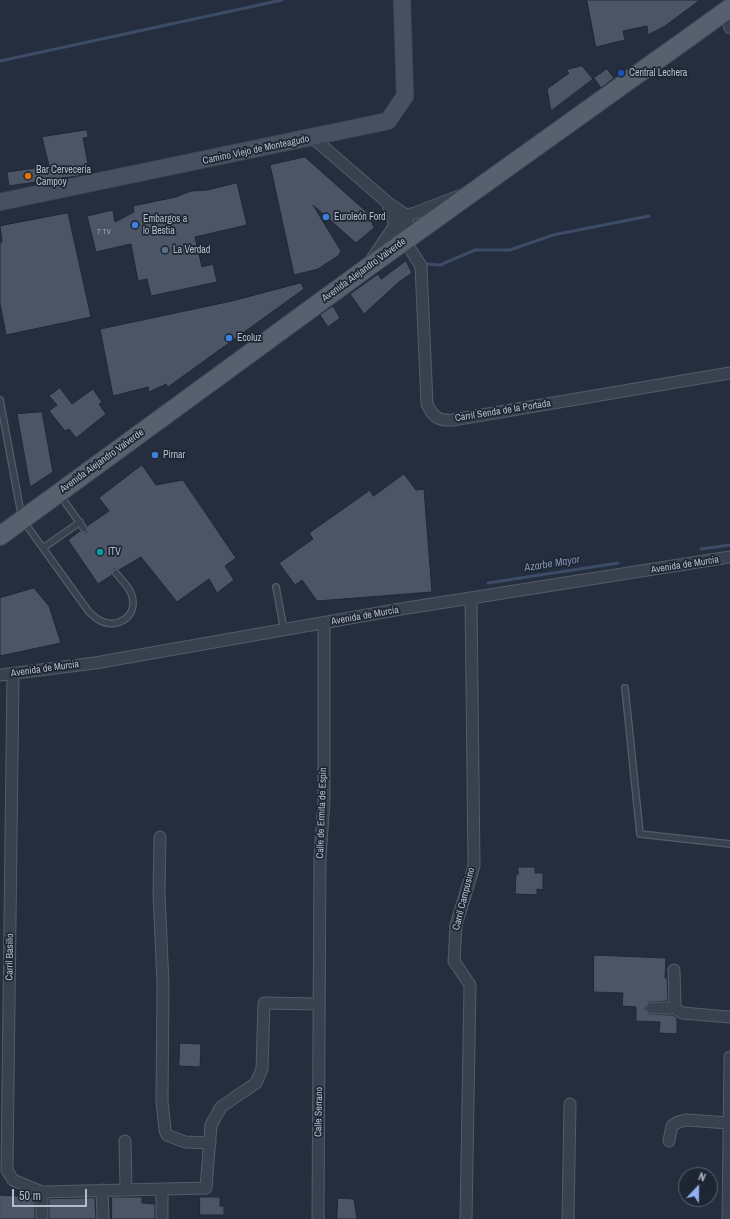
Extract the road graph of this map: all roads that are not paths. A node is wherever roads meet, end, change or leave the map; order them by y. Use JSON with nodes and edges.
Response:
{"nodes":[{"id":1,"x":402,"y":0,"type":"edge"},
{"id":2,"x":728,"y":10,"type":"edge"},
{"id":3,"x":730,"y":28,"type":"edge"},
{"id":4,"x":313,"y":138,"type":"junction"},
{"id":5,"x":478,"y":188,"type":"junction"},
{"id":6,"x":0,"y":202,"type":"edge"},
{"id":7,"x":387,"y":202,"type":"junction"},
{"id":8,"x":406,"y":215,"type":"junction"},
{"id":9,"x":395,"y":225,"type":"junction"},
{"id":10,"x":408,"y":239,"type":"junction"},
{"id":11,"x":364,"y":270,"type":"junction"},
{"id":12,"x":730,"y":373,"type":"edge"},
{"id":13,"x":0,"y":400,"type":"edge"},
{"id":14,"x":59,"y":493,"type":"junction"},
{"id":15,"x":22,"y":519,"type":"junction"},
{"id":16,"x":80,"y":522,"type":"junction"},
{"id":17,"x":84,"y":529,"type":"dead end"},
{"id":18,"x":0,"y":536,"type":"edge"},
{"id":19,"x":43,"y":548,"type":"junction"},
{"id":20,"x":730,"y":557,"type":"edge"},
{"id":21,"x":116,"y":573,"type":"dead end"},
{"id":22,"x":276,"y":587,"type":"dead end"},
{"id":23,"x":471,"y":598,"type":"junction"},
{"id":24,"x":324,"y":623,"type":"junction"},
{"id":25,"x":284,"y":630,"type":"junction"},
{"id":26,"x":13,"y":674,"type":"junction"},
{"id":27,"x":0,"y":675,"type":"edge"},
{"id":28,"x":625,"y":688,"type":"dead end"},
{"id":29,"x":160,"y":837,"type":"dead end"},
{"id":30,"x":730,"y":844,"type":"edge"},
{"id":31,"x":674,"y":970,"type":"dead end"},
{"id":32,"x":319,"y":1004,"type":"junction"},
{"id":33,"x":652,"y":1008,"type":"dead end"},
{"id":34,"x":675,"y":1008,"type":"junction"},
{"id":35,"x":730,"y":1017,"type":"edge"},
{"id":36,"x":730,"y":1057,"type":"edge"},
{"id":37,"x":570,"y":1104,"type":"dead end"},
{"id":38,"x":729,"y":1123,"type":"edge"},
{"id":39,"x":125,"y":1141,"type":"dead end"},
{"id":40,"x":669,"y":1141,"type":"dead end"},
{"id":41,"x":210,"y":1143,"type":"junction"},
{"id":42,"x":126,"y":1189,"type":"junction"},
{"id":43,"x":162,"y":1189,"type":"junction"},
{"id":44,"x":102,"y":1190,"type":"junction"},
{"id":45,"x":42,"y":1192,"type":"junction"},
{"id":46,"x":42,"y":1219,"type":"edge"},
{"id":47,"x":102,"y":1219,"type":"edge"},
{"id":48,"x":162,"y":1219,"type":"edge"},
{"id":49,"x":318,"y":1219,"type":"edge"},
{"id":50,"x":466,"y":1219,"type":"edge"},
{"id":51,"x":568,"y":1219,"type":"edge"},
{"id":52,"x":728,"y":1219,"type":"edge"}],
"edges":[{"from":1,"to":4,"type":"street","name":"Camino Viejo de Monteagudo"},
{"from":2,"to":3,"type":"street"},
{"from":2,"to":5,"type":"main road","name":"Avenida Alejandro Valverde"},
{"from":4,"to":6,"type":"street","name":"Camino Viejo de Monteagudo"},
{"from":4,"to":7,"type":"street"},
{"from":5,"to":8,"type":"street"},
{"from":5,"to":10,"type":"main road","name":"Avenida Alejandro Valverde"},
{"from":7,"to":8,"type":"street"},
{"from":7,"to":9,"type":"street"},
{"from":8,"to":9,"type":"street"},
{"from":8,"to":10,"type":"street"},
{"from":9,"to":10,"type":"street"},
{"from":9,"to":11,"type":"street"},
{"from":10,"to":11,"type":"main road","name":"Avenida Alejandro Valverde"},
{"from":10,"to":12,"type":"street","name":"Carril Senda de la Portada"},
{"from":11,"to":14,"type":"main road","name":"Avenida Alejandro Valverde"},
{"from":13,"to":15,"type":"lane"},
{"from":14,"to":15,"type":"main road","name":"Avenida Alejandro Valverde"},
{"from":14,"to":16,"type":"lane"},
{"from":15,"to":18,"type":"main road","name":"Avenida Alejandro Valverde"},
{"from":15,"to":19,"type":"lane"},
{"from":16,"to":17,"type":"lane"},
{"from":16,"to":19,"type":"lane"},
{"from":19,"to":21,"type":"lane"},
{"from":20,"to":23,"type":"street","name":"Avenida de Murcia"},
{"from":22,"to":25,"type":"lane"},
{"from":23,"to":24,"type":"street","name":"Avenida de Murcia"},
{"from":23,"to":50,"type":"street","name":"Carril Campusino"},
{"from":24,"to":25,"type":"street","name":"Avenida de Murcia"},
{"from":24,"to":32,"type":"street","name":"Calle de Ermita de Espín"},
{"from":25,"to":26,"type":"street","name":"Avenida de Murcia"},
{"from":26,"to":27,"type":"street","name":"Avenida de Murcia"},
{"from":26,"to":45,"type":"street","name":"Carril Basilio"},
{"from":28,"to":30,"type":"lane"},
{"from":29,"to":41,"type":"street"},
{"from":31,"to":34,"type":"street"},
{"from":32,"to":41,"type":"street"},
{"from":32,"to":49,"type":"street","name":"Calle Serrano"},
{"from":33,"to":34,"type":"street"},
{"from":34,"to":35,"type":"street"},
{"from":36,"to":38,"type":"street"},
{"from":37,"to":51,"type":"street"},
{"from":38,"to":40,"type":"street"},
{"from":38,"to":52,"type":"street"},
{"from":39,"to":42,"type":"street"},
{"from":41,"to":43,"type":"street"},
{"from":42,"to":43,"type":"street"},
{"from":42,"to":44,"type":"street"},
{"from":43,"to":48,"type":"street"},
{"from":44,"to":45,"type":"street"},
{"from":44,"to":47,"type":"street"},
{"from":45,"to":46,"type":"street"}]}
